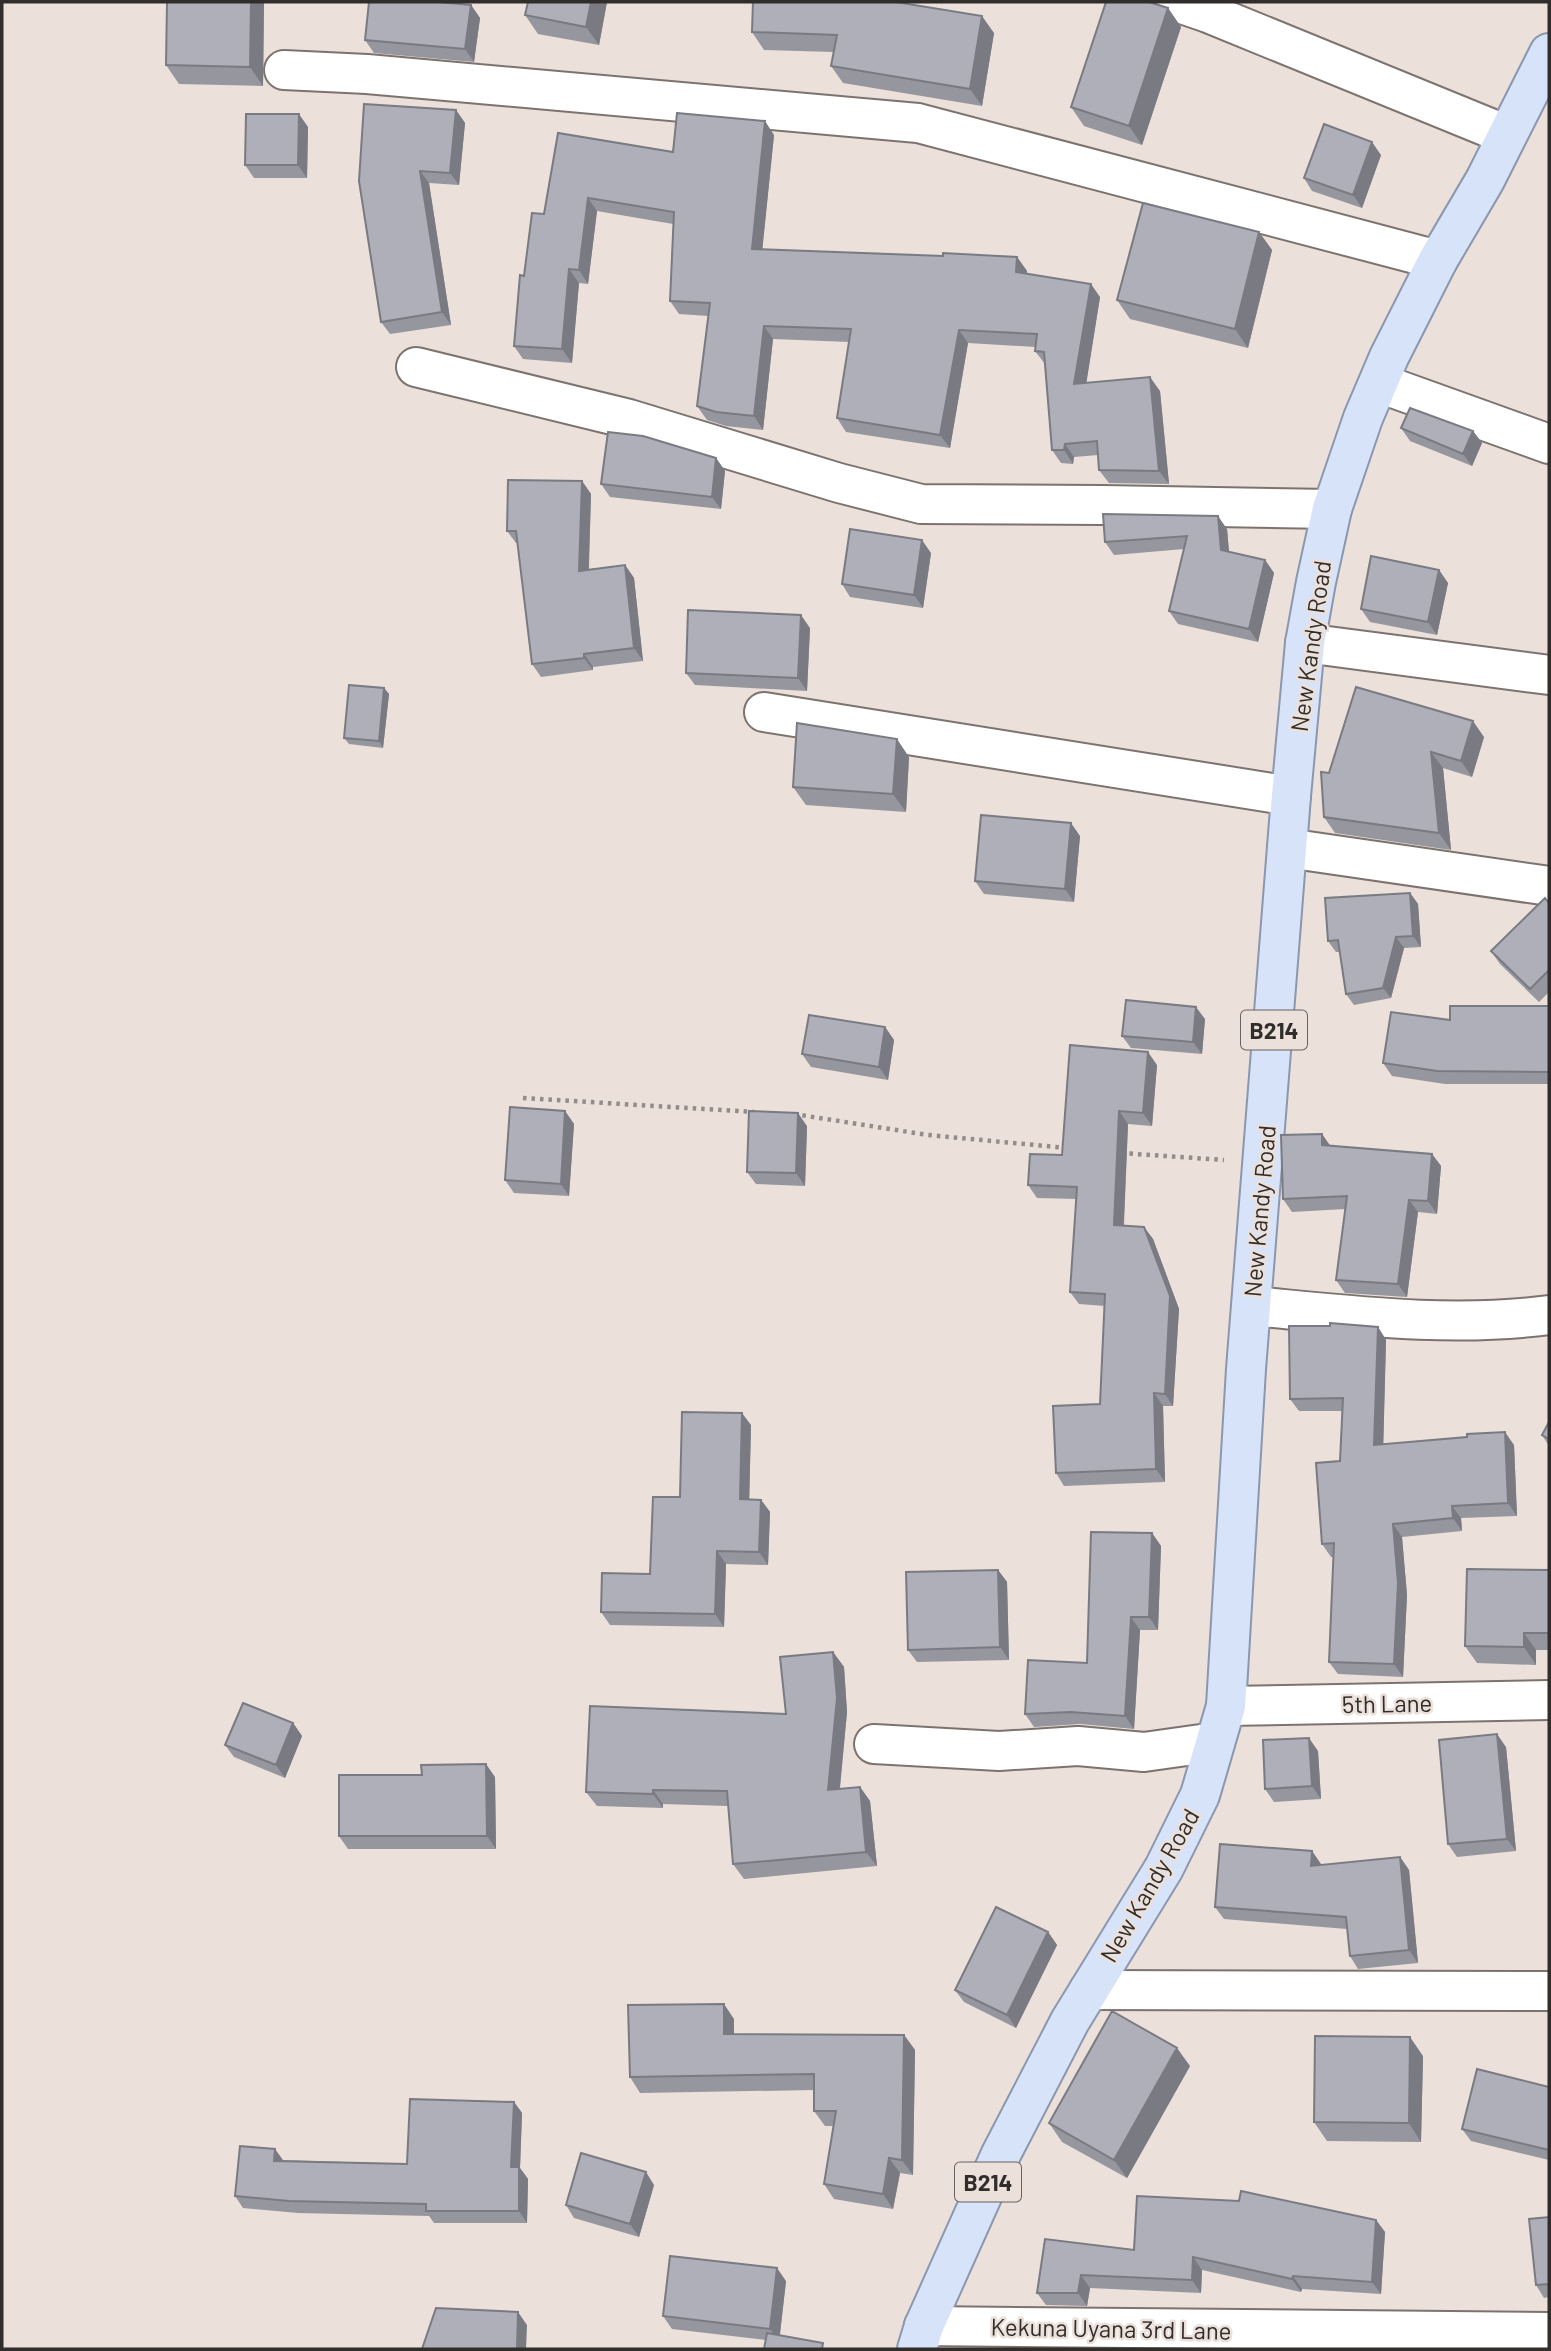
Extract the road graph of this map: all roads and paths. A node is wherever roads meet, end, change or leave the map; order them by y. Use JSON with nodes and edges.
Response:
{"nodes":[{"id":1,"x":1176,"y":2,"type":"edge"},
{"id":2,"x":1549,"y":53,"type":"edge"},
{"id":3,"x":284,"y":70,"type":"dead end"},
{"id":4,"x":1507,"y":135,"type":"junction"},
{"id":5,"x":1438,"y":260,"type":"junction"},
{"id":6,"x":416,"y":367,"type":"dead end"},
{"id":7,"x":1378,"y":383,"type":"junction"},
{"id":8,"x":1549,"y":444,"type":"edge"},
{"id":9,"x":1332,"y":509,"type":"junction"},
{"id":10,"x":1305,"y":643,"type":"junction"},
{"id":11,"x":1549,"y":676,"type":"edge"},
{"id":12,"x":764,"y":712,"type":"dead end"},
{"id":13,"x":1291,"y":796,"type":"junction"},
{"id":14,"x":1287,"y":848,"type":"junction"},
{"id":15,"x":1549,"y":886,"type":"edge"},
{"id":16,"x":523,"y":1098,"type":"dead end"},
{"id":17,"x":758,"y":1112,"type":"edge"},
{"id":18,"x":786,"y":1114,"type":"edge"},
{"id":19,"x":1080,"y":1149,"type":"edge"},
{"id":20,"x":1108,"y":1152,"type":"edge"},
{"id":21,"x":1263,"y":1162,"type":"junction"},
{"id":22,"x":1252,"y":1306,"type":"junction"},
{"id":23,"x":1549,"y":1315,"type":"edge"},
{"id":24,"x":1549,"y":1700,"type":"edge"},
{"id":25,"x":1226,"y":1706,"type":"junction"},
{"id":26,"x":1215,"y":1742,"type":"junction"},
{"id":27,"x":874,"y":1744,"type":"dead end"},
{"id":28,"x":1089,"y":1990,"type":"junction"},
{"id":29,"x":1549,"y":1991,"type":"edge"},
{"id":30,"x":1549,"y":2332,"type":"edge"},
{"id":31,"x":921,"y":2338,"type":"edge"}],
"edges":[{"from":1,"to":4,"type":"street"},
{"from":2,"to":4,"type":"main road","name":"New Kandy Road","number":"B214"},
{"from":3,"to":5,"type":"street"},
{"from":4,"to":5,"type":"main road","name":"New Kandy Road","number":"B214"},
{"from":5,"to":7,"type":"main road","name":"New Kandy Road","number":"B214"},
{"from":6,"to":9,"type":"street"},
{"from":7,"to":8,"type":"street"},
{"from":7,"to":9,"type":"main road","name":"New Kandy Road","number":"B214"},
{"from":9,"to":10,"type":"main road","name":"New Kandy Road","number":"B214"},
{"from":10,"to":11,"type":"street"},
{"from":10,"to":13,"type":"main road","name":"New Kandy Road","number":"B214"},
{"from":12,"to":13,"type":"street"},
{"from":13,"to":14,"type":"main road","name":"New Kandy Road","number":"B214"},
{"from":14,"to":15,"type":"street"},
{"from":14,"to":21,"type":"main road","name":"New Kandy Road","number":"B214"},
{"from":16,"to":17,"type":"path"},
{"from":18,"to":19,"type":"path"},
{"from":20,"to":21,"type":"path"},
{"from":21,"to":22,"type":"main road","name":"New Kandy Road","number":"B214"},
{"from":22,"to":23,"type":"street"},
{"from":22,"to":25,"type":"main road","name":"New Kandy Road","number":"B214"},
{"from":24,"to":25,"type":"street","name":"5th Lane"},
{"from":25,"to":26,"type":"main road","name":"New Kandy Road","number":"B214"},
{"from":26,"to":27,"type":"street"},
{"from":26,"to":28,"type":"main road","name":"New Kandy Road","number":"B214"},
{"from":28,"to":29,"type":"street"},
{"from":28,"to":31,"type":"main road","name":"New Kandy Road","number":"B214"},
{"from":30,"to":31,"type":"street","name":"Kekuna Uyana 3rd Lane"}]}
